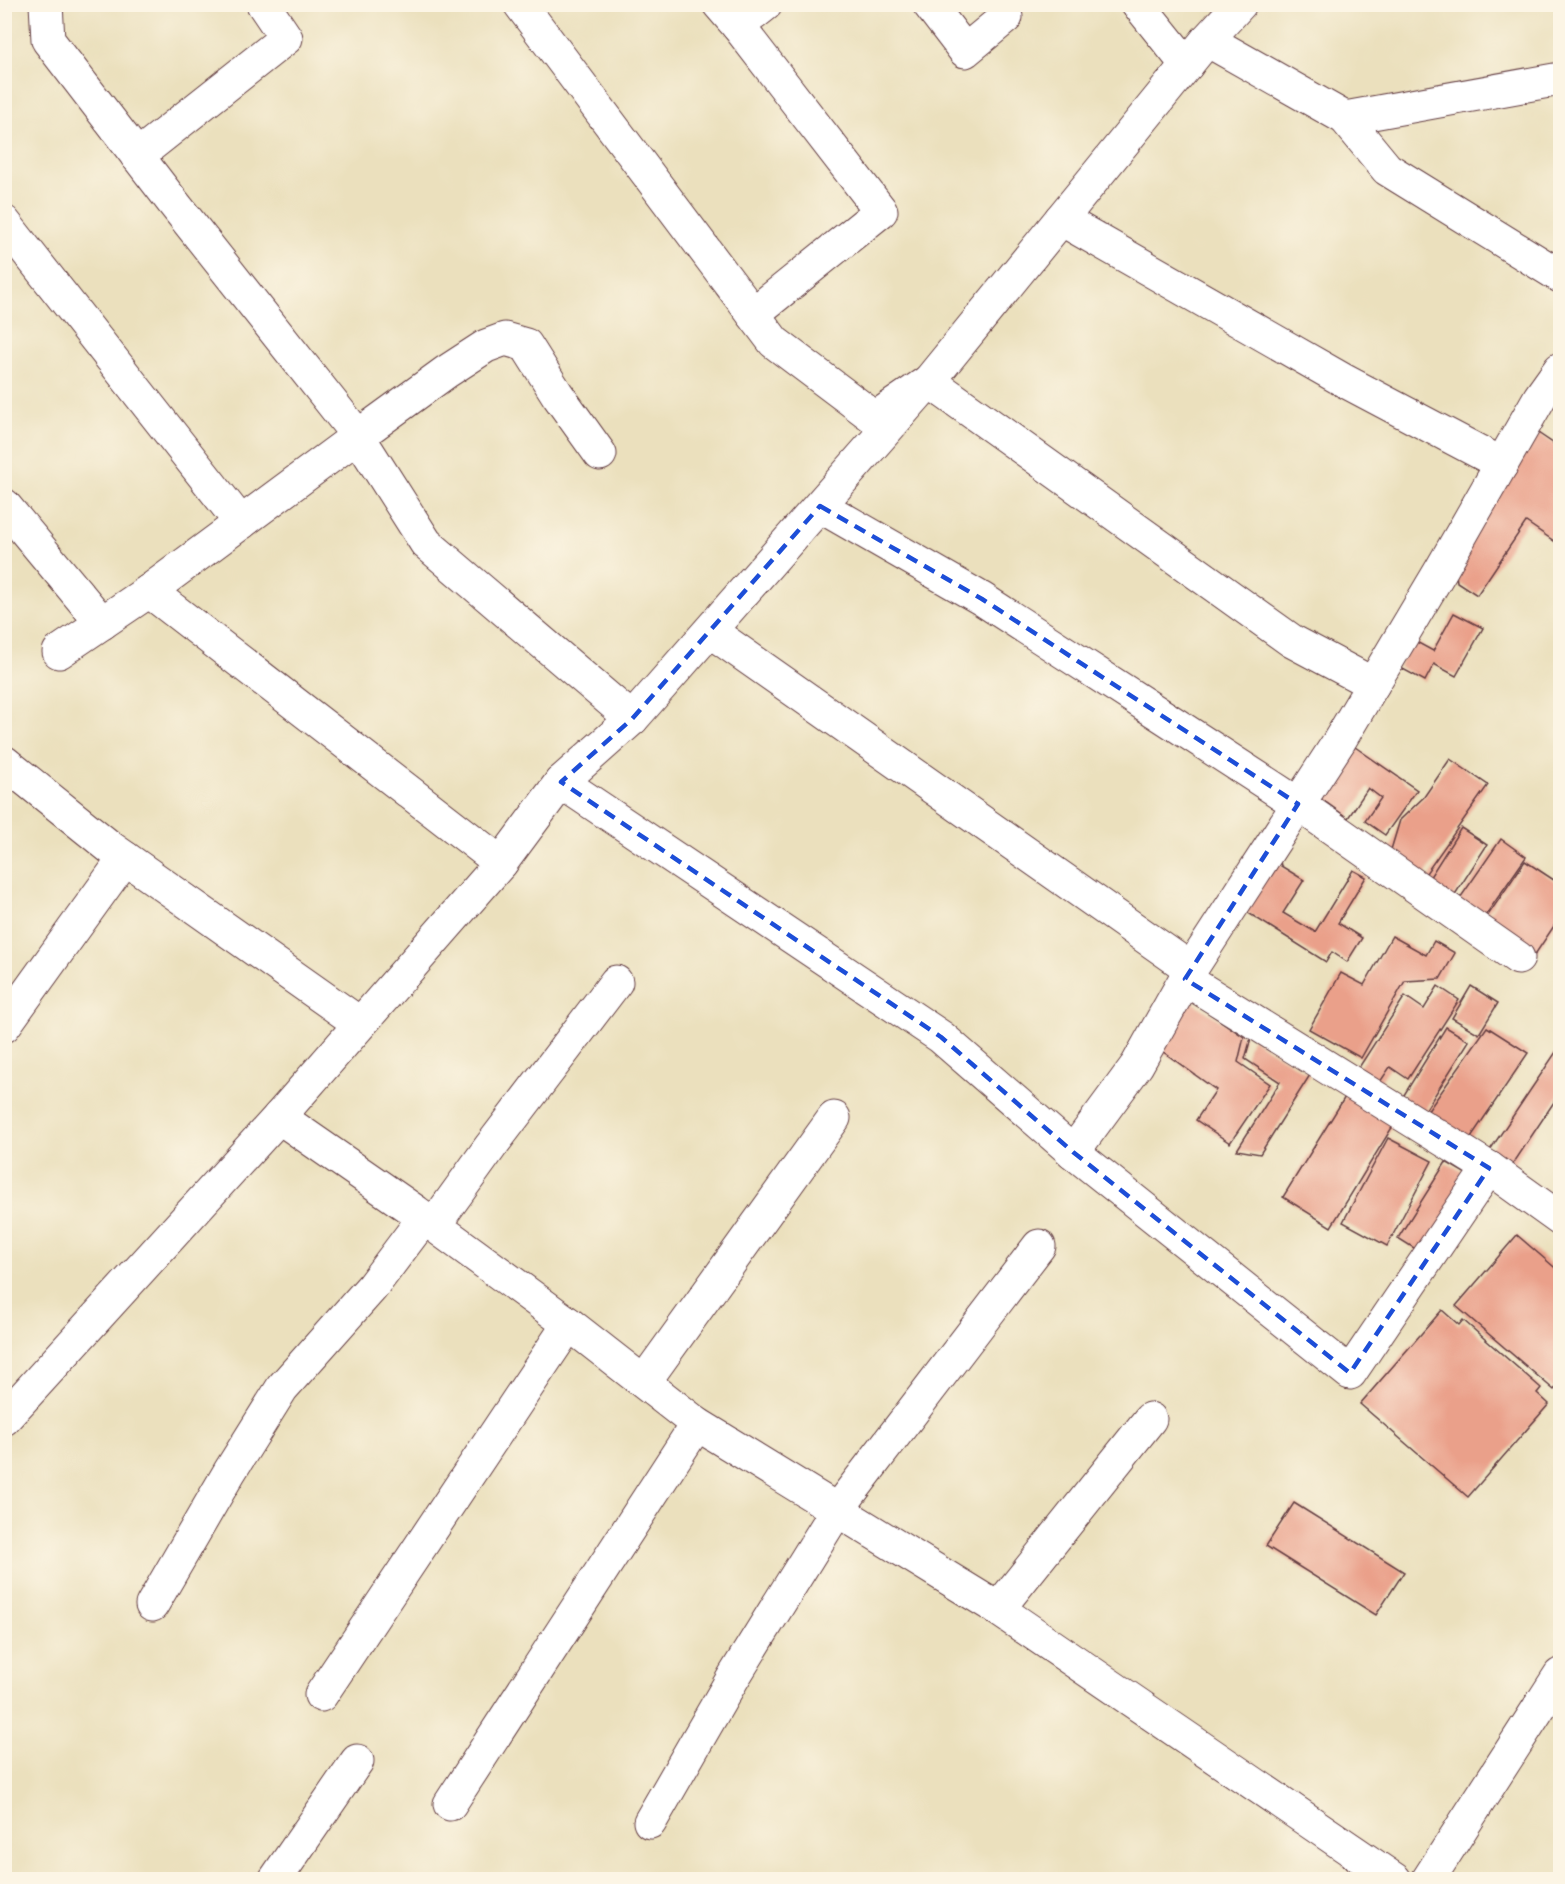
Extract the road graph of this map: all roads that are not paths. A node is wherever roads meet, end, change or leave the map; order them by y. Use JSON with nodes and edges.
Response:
{"nodes":[{"id":1,"x":46,"y":4,"type":"edge"},
{"id":2,"x":262,"y":4,"type":"edge"},
{"id":3,"x":520,"y":4,"type":"edge"},
{"id":4,"x":766,"y":4,"type":"edge"},
{"id":5,"x":929,"y":4,"type":"edge"},
{"id":6,"x":1138,"y":4,"type":"edge"},
{"id":7,"x":1240,"y":4,"type":"edge"},
{"id":8,"x":729,"y":16,"type":"edge"},
{"id":9,"x":1006,"y":17,"type":"dead end"},
{"id":10,"x":1208,"y":40,"type":"junction"},
{"id":11,"x":1187,"y":65,"type":"junction"},
{"id":12,"x":1560,"y":79,"type":"edge"},
{"id":13,"x":1345,"y":118,"type":"junction"},
{"id":14,"x":137,"y":156,"type":"junction"},
{"id":15,"x":1061,"y":219,"type":"junction"},
{"id":16,"x":4,"y":222,"type":"edge"},
{"id":17,"x":1560,"y":276,"type":"edge"},
{"id":18,"x":753,"y":314,"type":"junction"},
{"id":19,"x":1560,"y":369,"type":"edge"},
{"id":20,"x":928,"y":381,"type":"junction"},
{"id":21,"x":1550,"y":406,"type":"edge"},
{"id":22,"x":358,"y":436,"type":"junction"},
{"id":23,"x":600,"y":454,"type":"dead end"},
{"id":24,"x":1502,"y":464,"type":"junction"},
{"id":25,"x":4,"y":505,"type":"edge"},
{"id":26,"x":820,"y":506,"type":"junction"},
{"id":27,"x":241,"y":523,"type":"junction"},
{"id":28,"x":149,"y":591,"type":"junction"},
{"id":29,"x":102,"y":623,"type":"junction"},
{"id":30,"x":710,"y":631,"type":"junction"},
{"id":31,"x":58,"y":652,"type":"dead end"},
{"id":32,"x":1373,"y":684,"type":"junction"},
{"id":33,"x":632,"y":719,"type":"junction"},
{"id":34,"x":4,"y":762,"type":"edge"},
{"id":35,"x":561,"y":782,"type":"junction"},
{"id":36,"x":1298,"y":804,"type":"junction"},
{"id":37,"x":125,"y":858,"type":"junction"},
{"id":38,"x":501,"y":863,"type":"junction"},
{"id":39,"x":1518,"y":958,"type":"dead end"},
{"id":40,"x":1188,"y":974,"type":"junction"},
{"id":41,"x":616,"y":982,"type":"dead end"},
{"id":42,"x":359,"y":1023,"type":"junction"},
{"id":43,"x":4,"y":1026,"type":"edge"},
{"id":44,"x":279,"y":1116,"type":"junction"},
{"id":45,"x":834,"y":1118,"type":"dead end"},
{"id":46,"x":1073,"y":1152,"type":"junction"},
{"id":47,"x":1489,"y":1168,"type":"junction"},
{"id":48,"x":1560,"y":1219,"type":"edge"},
{"id":49,"x":429,"y":1221,"type":"junction"},
{"id":50,"x":1039,"y":1246,"type":"dead end"},
{"id":51,"x":569,"y":1324,"type":"junction"},
{"id":52,"x":644,"y":1382,"type":"junction"},
{"id":53,"x":4,"y":1419,"type":"edge"},
{"id":54,"x":1150,"y":1419,"type":"dead end"},
{"id":55,"x":697,"y":1424,"type":"junction"},
{"id":56,"x":837,"y":1510,"type":"junction"},
{"id":57,"x":152,"y":1605,"type":"dead end"},
{"id":58,"x":998,"y":1609,"type":"junction"},
{"id":59,"x":1560,"y":1675,"type":"edge"},
{"id":60,"x":321,"y":1695,"type":"dead end"},
{"id":61,"x":357,"y":1761,"type":"dead end"},
{"id":62,"x":450,"y":1804,"type":"dead end"},
{"id":63,"x":650,"y":1822,"type":"dead end"},
{"id":64,"x":275,"y":1880,"type":"edge"},
{"id":65,"x":1395,"y":1880,"type":"edge"},
{"id":66,"x":1428,"y":1880,"type":"edge"}],
"edges":[{"from":1,"to":14,"type":"street"},
{"from":2,"to":14,"type":"street"},
{"from":3,"to":18,"type":"street"},
{"from":4,"to":8,"type":"street"},
{"from":5,"to":9,"type":"street"},
{"from":6,"to":11,"type":"street"},
{"from":7,"to":10,"type":"street"},
{"from":8,"to":18,"type":"street"},
{"from":10,"to":11,"type":"street"},
{"from":10,"to":13,"type":"street"},
{"from":11,"to":15,"type":"street"},
{"from":12,"to":13,"type":"street"},
{"from":13,"to":17,"type":"street"},
{"from":14,"to":22,"type":"street"},
{"from":15,"to":20,"type":"street"},
{"from":15,"to":24,"type":"street"},
{"from":16,"to":27,"type":"street"},
{"from":18,"to":20,"type":"street"},
{"from":19,"to":21,"type":"street"},
{"from":20,"to":26,"type":"street"},
{"from":20,"to":32,"type":"street"},
{"from":21,"to":24,"type":"street"},
{"from":22,"to":23,"type":"street"},
{"from":22,"to":27,"type":"street"},
{"from":22,"to":33,"type":"street"},
{"from":24,"to":32,"type":"street"},
{"from":25,"to":29,"type":"street"},
{"from":26,"to":30,"type":"street"},
{"from":26,"to":36,"type":"street"},
{"from":27,"to":28,"type":"street"},
{"from":28,"to":29,"type":"street"},
{"from":28,"to":38,"type":"street"},
{"from":29,"to":31,"type":"street"},
{"from":30,"to":33,"type":"street"},
{"from":30,"to":40,"type":"street"},
{"from":32,"to":36,"type":"street"},
{"from":33,"to":35,"type":"street"},
{"from":34,"to":37,"type":"street"},
{"from":35,"to":38,"type":"street"},
{"from":35,"to":46,"type":"street"},
{"from":36,"to":39,"type":"street"},
{"from":36,"to":40,"type":"street"},
{"from":37,"to":42,"type":"street"},
{"from":37,"to":43,"type":"street"},
{"from":38,"to":42,"type":"street"},
{"from":40,"to":46,"type":"street"},
{"from":40,"to":47,"type":"street"},
{"from":41,"to":49,"type":"street"},
{"from":42,"to":44,"type":"street"},
{"from":44,"to":49,"type":"street"},
{"from":44,"to":53,"type":"street"},
{"from":45,"to":52,"type":"street"},
{"from":46,"to":47,"type":"street"},
{"from":47,"to":48,"type":"street"},
{"from":49,"to":51,"type":"street"},
{"from":49,"to":57,"type":"street"},
{"from":50,"to":56,"type":"street"},
{"from":51,"to":52,"type":"street"},
{"from":51,"to":60,"type":"street"},
{"from":52,"to":55,"type":"street"},
{"from":54,"to":58,"type":"street"},
{"from":55,"to":56,"type":"street"},
{"from":55,"to":62,"type":"street"},
{"from":56,"to":58,"type":"street"},
{"from":56,"to":63,"type":"street"},
{"from":58,"to":65,"type":"street"},
{"from":59,"to":66,"type":"street"},
{"from":61,"to":64,"type":"street"}]}
